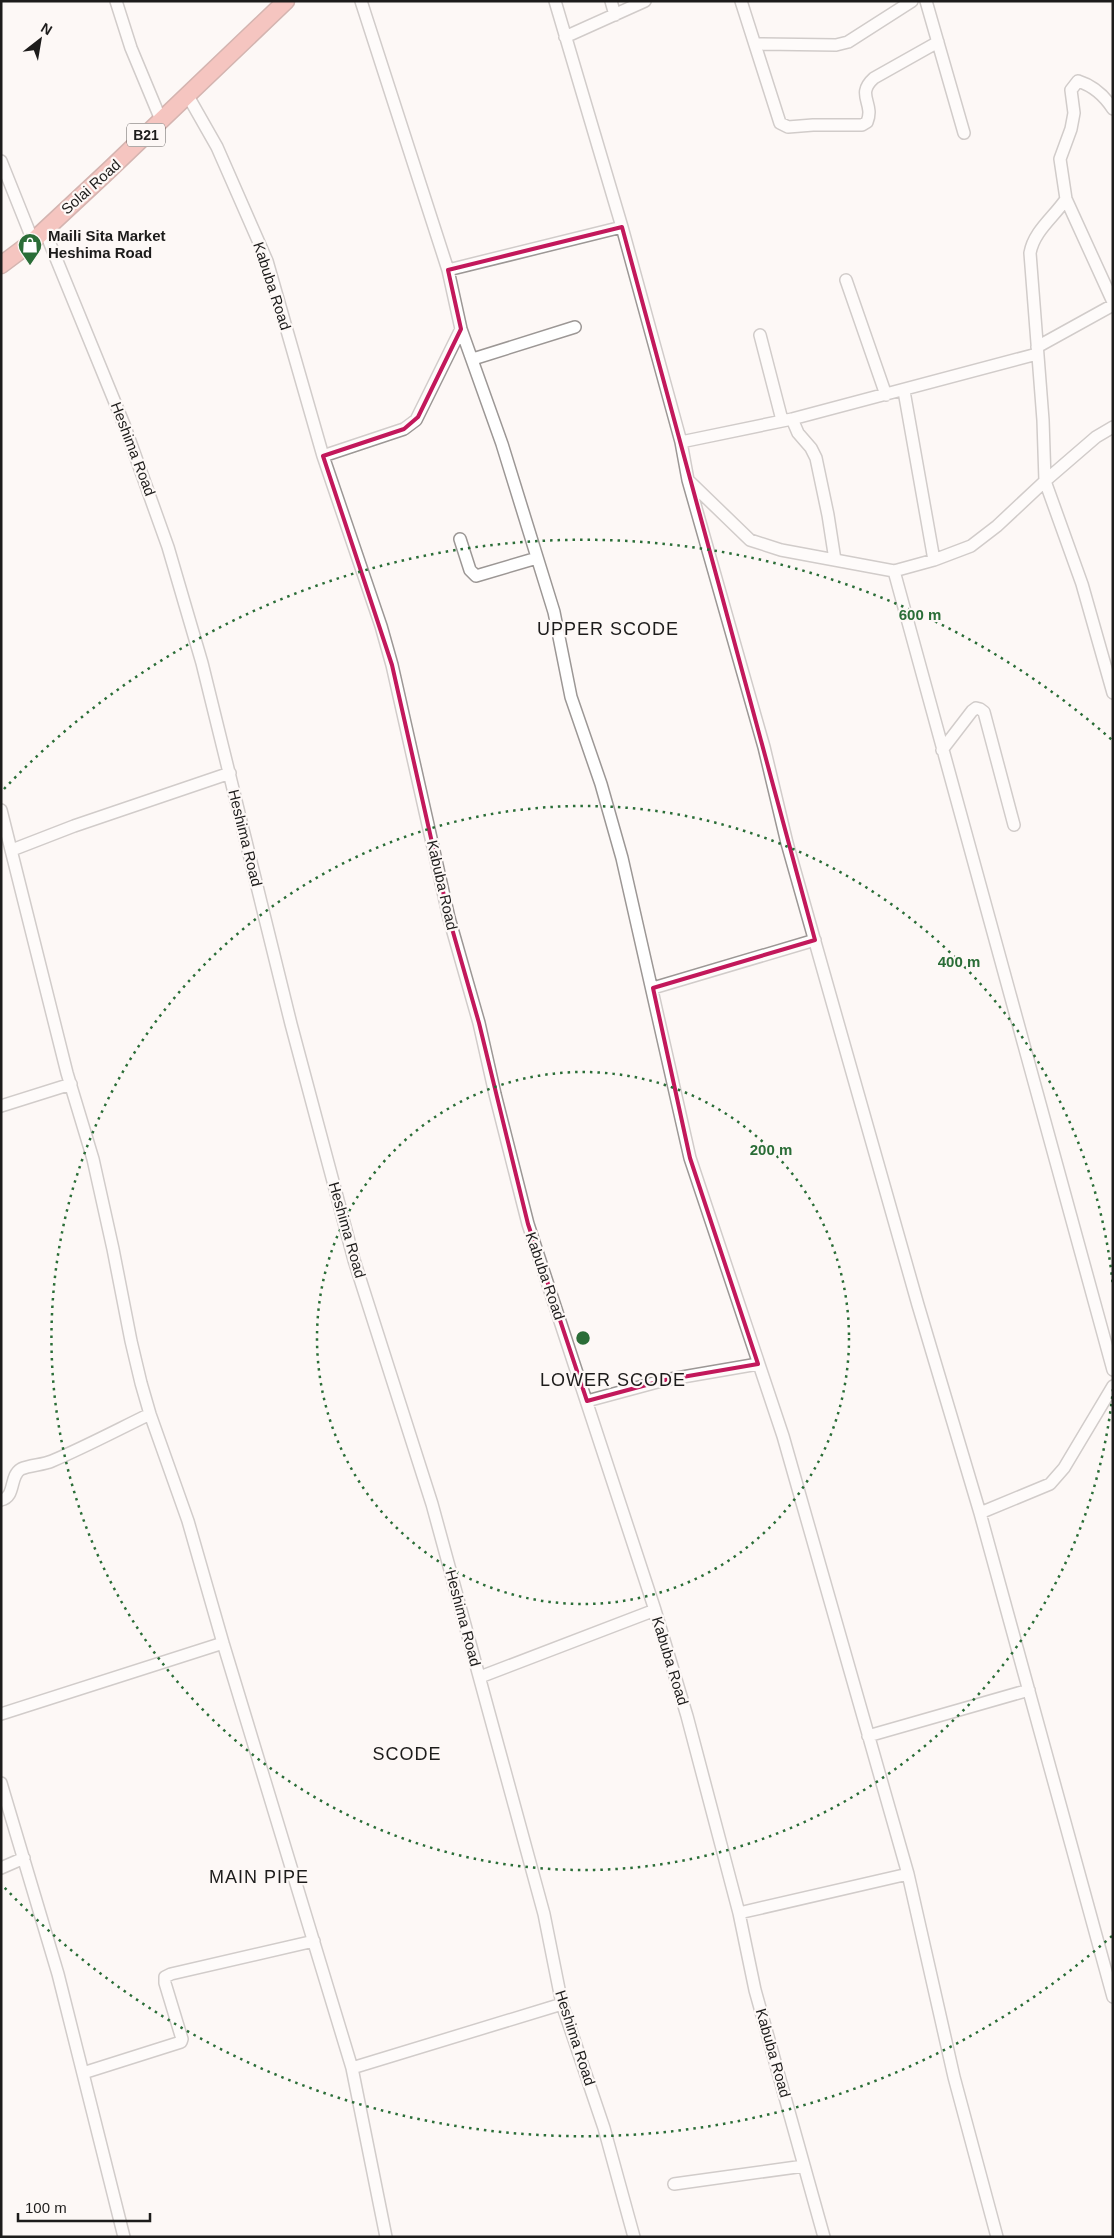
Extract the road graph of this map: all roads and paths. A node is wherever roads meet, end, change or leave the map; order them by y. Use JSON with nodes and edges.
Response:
{"nodes":[{"id":1,"x":116,"y":1,"type":"edge"},
{"id":2,"x":286,"y":1,"type":"edge"},
{"id":3,"x":361,"y":1,"type":"edge"},
{"id":4,"x":555,"y":1,"type":"edge"},
{"id":5,"x":611,"y":1,"type":"edge"},
{"id":6,"x":645,"y":1,"type":"edge"},
{"id":7,"x":741,"y":1,"type":"edge"},
{"id":8,"x":912,"y":1,"type":"edge"},
{"id":9,"x":926,"y":1,"type":"edge"},
{"id":10,"x":615,"y":15,"type":"junction"},
{"id":11,"x":565,"y":37,"type":"junction"},
{"id":12,"x":938,"y":42,"type":"junction"},
{"id":13,"x":756,"y":44,"type":"junction"},
{"id":14,"x":188,"y":96,"type":"junction"},
{"id":15,"x":1113,"y":109,"type":"edge"},
{"id":16,"x":162,"y":120,"type":"junction"},
{"id":17,"x":964,"y":134,"type":"dead end"},
{"id":18,"x":1,"y":161,"type":"edge"},
{"id":19,"x":1066,"y":200,"type":"junction"},
{"id":20,"x":622,"y":227,"type":"junction"},
{"id":21,"x":38,"y":235,"type":"junction"},
{"id":22,"x":1,"y":265,"type":"edge"},
{"id":23,"x":448,"y":270,"type":"junction"},
{"id":24,"x":846,"y":280,"type":"dead end"},
{"id":25,"x":1113,"y":304,"type":"edge"},
{"id":26,"x":575,"y":327,"type":"dead end"},
{"id":27,"x":461,"y":330,"type":"junction"},
{"id":28,"x":760,"y":336,"type":"dead end"},
{"id":29,"x":1037,"y":350,"type":"junction"},
{"id":30,"x":473,"y":359,"type":"junction"},
{"id":31,"x":904,"y":391,"type":"junction"},
{"id":32,"x":886,"y":395,"type":"junction"},
{"id":33,"x":787,"y":420,"type":"junction"},
{"id":34,"x":1113,"y":427,"type":"edge"},
{"id":35,"x":681,"y":442,"type":"junction"},
{"id":36,"x":323,"y":456,"type":"junction"},
{"id":37,"x":688,"y":480,"type":"junction"},
{"id":38,"x":1045,"y":481,"type":"junction"},
{"id":39,"x":460,"y":538,"type":"dead end"},
{"id":40,"x":537,"y":558,"type":"junction"},
{"id":41,"x":835,"y":560,"type":"junction"},
{"id":42,"x":934,"y":560,"type":"junction"},
{"id":43,"x":894,"y":571,"type":"junction"},
{"id":44,"x":1113,"y":693,"type":"edge"},
{"id":45,"x":942,"y":750,"type":"junction"},
{"id":46,"x":230,"y":773,"type":"junction"},
{"id":47,"x":1,"y":810,"type":"edge"},
{"id":48,"x":1014,"y":825,"type":"dead end"},
{"id":49,"x":12,"y":850,"type":"junction"},
{"id":50,"x":815,"y":940,"type":"junction"},
{"id":51,"x":653,"y":988,"type":"junction"},
{"id":52,"x":71,"y":1084,"type":"junction"},
{"id":53,"x":1,"y":1106,"type":"edge"},
{"id":54,"x":758,"y":1364,"type":"junction"},
{"id":55,"x":1113,"y":1370,"type":"edge"},
{"id":56,"x":1113,"y":1386,"type":"edge"},
{"id":57,"x":587,"y":1401,"type":"junction"},
{"id":58,"x":150,"y":1414,"type":"junction"},
{"id":59,"x":1,"y":1500,"type":"edge"},
{"id":60,"x":980,"y":1513,"type":"junction"},
{"id":61,"x":655,"y":1610,"type":"junction"},
{"id":62,"x":223,"y":1644,"type":"junction"},
{"id":63,"x":480,"y":1677,"type":"junction"},
{"id":64,"x":1029,"y":1690,"type":"junction"},
{"id":65,"x":1,"y":1714,"type":"edge"},
{"id":66,"x":868,"y":1736,"type":"junction"},
{"id":67,"x":1,"y":1783,"type":"edge"},
{"id":68,"x":24,"y":1858,"type":"junction"},
{"id":69,"x":1,"y":1868,"type":"edge"},
{"id":70,"x":908,"y":1874,"type":"junction"},
{"id":71,"x":738,"y":1913,"type":"junction"},
{"id":72,"x":314,"y":1941,"type":"junction"},
{"id":73,"x":1113,"y":1997,"type":"edge"},
{"id":74,"x":562,"y":2004,"type":"junction"},
{"id":75,"x":352,"y":2068,"type":"junction"},
{"id":76,"x":83,"y":2074,"type":"junction"},
{"id":77,"x":804,"y":2166,"type":"junction"},
{"id":78,"x":674,"y":2184,"type":"dead end"},
{"id":79,"x":124,"y":2237,"type":"edge"},
{"id":80,"x":386,"y":2237,"type":"edge"},
{"id":81,"x":634,"y":2237,"type":"edge"},
{"id":82,"x":824,"y":2237,"type":"edge"},
{"id":83,"x":997,"y":2237,"type":"edge"}],
"edges":[{"from":1,"to":16,"type":"street"},
{"from":2,"to":14,"type":"highway","name":"Solai Road","number":"B21"},
{"from":3,"to":23,"type":"street"},
{"from":4,"to":11,"type":"street"},
{"from":5,"to":10,"type":"street"},
{"from":6,"to":10,"type":"street"},
{"from":7,"to":13,"type":"street"},
{"from":8,"to":13,"type":"street"},
{"from":9,"to":12,"type":"street"},
{"from":10,"to":11,"type":"street"},
{"from":11,"to":20,"type":"street"},
{"from":12,"to":13,"type":"street"},
{"from":12,"to":17,"type":"street"},
{"from":14,"to":16,"type":"highway","name":"Solai Road","number":"B21"},
{"from":14,"to":36,"type":"street","name":"Kabuba Road"},
{"from":15,"to":19,"type":"street"},
{"from":16,"to":21,"type":"highway","name":"Solai Road","number":"B21"},
{"from":18,"to":21,"type":"street","name":"Heshima Road"},
{"from":19,"to":25,"type":"street"},
{"from":19,"to":29,"type":"street"},
{"from":20,"to":23,"type":"street"},
{"from":20,"to":35,"type":"street"},
{"from":21,"to":22,"type":"highway","name":"Solai Road","number":"B21"},
{"from":21,"to":46,"type":"street","name":"Heshima Road"},
{"from":23,"to":27,"type":"street"},
{"from":24,"to":32,"type":"street"},
{"from":25,"to":29,"type":"street"},
{"from":26,"to":30,"type":"street"},
{"from":27,"to":30,"type":"street"},
{"from":27,"to":36,"type":"street"},
{"from":28,"to":33,"type":"street"},
{"from":29,"to":31,"type":"street"},
{"from":29,"to":38,"type":"street"},
{"from":30,"to":40,"type":"street"},
{"from":31,"to":32,"type":"street"},
{"from":31,"to":42,"type":"street"},
{"from":32,"to":33,"type":"street"},
{"from":33,"to":35,"type":"street"},
{"from":33,"to":41,"type":"street"},
{"from":34,"to":38,"type":"street"},
{"from":35,"to":37,"type":"street"},
{"from":36,"to":57,"type":"street","name":"Kabuba Road"},
{"from":37,"to":41,"type":"street"},
{"from":37,"to":50,"type":"street"},
{"from":38,"to":42,"type":"street"},
{"from":38,"to":44,"type":"street"},
{"from":39,"to":40,"type":"street"},
{"from":40,"to":51,"type":"street"},
{"from":41,"to":43,"type":"street"},
{"from":42,"to":43,"type":"street"},
{"from":43,"to":45,"type":"street"},
{"from":45,"to":48,"type":"street"},
{"from":45,"to":55,"type":"street"},
{"from":46,"to":49,"type":"street"},
{"from":46,"to":63,"type":"street","name":"Heshima Road"},
{"from":47,"to":49,"type":"street"},
{"from":49,"to":52,"type":"street"},
{"from":50,"to":51,"type":"street"},
{"from":50,"to":60,"type":"street"},
{"from":51,"to":54,"type":"street"},
{"from":52,"to":53,"type":"street"},
{"from":52,"to":58,"type":"street"},
{"from":54,"to":57,"type":"street"},
{"from":54,"to":66,"type":"street"},
{"from":56,"to":60,"type":"street"},
{"from":57,"to":61,"type":"street","name":"Kabuba Road"},
{"from":58,"to":59,"type":"street"},
{"from":58,"to":62,"type":"street"},
{"from":60,"to":64,"type":"street"},
{"from":61,"to":63,"type":"street"},
{"from":61,"to":71,"type":"street","name":"Kabuba Road"},
{"from":62,"to":65,"type":"street"},
{"from":62,"to":72,"type":"street"},
{"from":63,"to":74,"type":"street","name":"Heshima Road"},
{"from":64,"to":66,"type":"street"},
{"from":64,"to":73,"type":"street"},
{"from":66,"to":70,"type":"street"},
{"from":67,"to":68,"type":"street"},
{"from":68,"to":69,"type":"street"},
{"from":68,"to":76,"type":"street"},
{"from":70,"to":71,"type":"street"},
{"from":70,"to":83,"type":"street"},
{"from":71,"to":77,"type":"street","name":"Kabuba Road"},
{"from":72,"to":75,"type":"street"},
{"from":72,"to":76,"type":"street"},
{"from":74,"to":75,"type":"street"},
{"from":74,"to":81,"type":"street","name":"Heshima Road"},
{"from":75,"to":80,"type":"street"},
{"from":76,"to":79,"type":"street"},
{"from":77,"to":78,"type":"street"},
{"from":77,"to":82,"type":"street","name":"Kabuba Road"}]}
